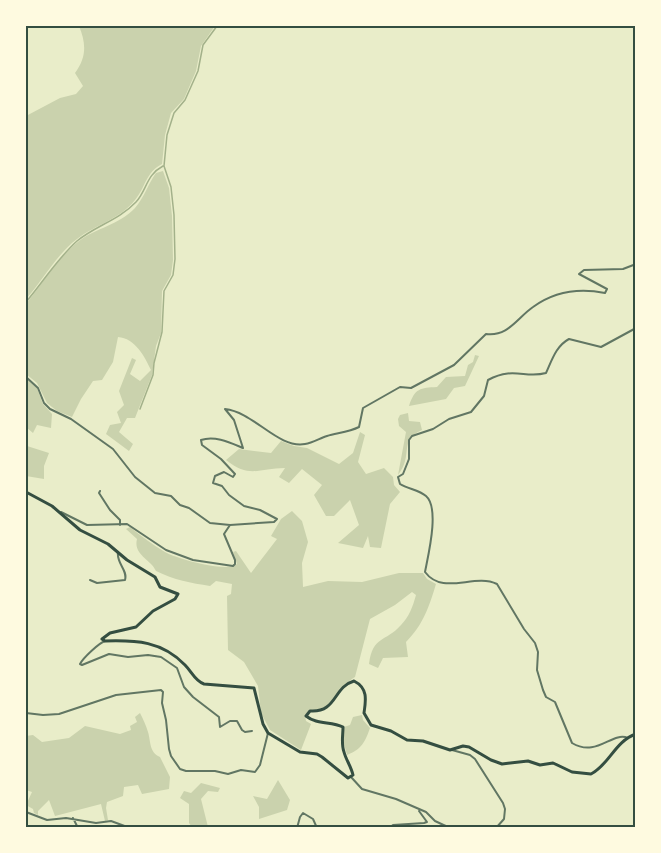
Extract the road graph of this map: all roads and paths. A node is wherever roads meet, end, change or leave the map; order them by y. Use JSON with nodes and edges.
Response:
{"nodes":[{"id":1,"x":636,"y":264,"type":"edge"},
{"id":2,"x":636,"y":328,"type":"edge"},
{"id":3,"x":26,"y":377,"type":"edge"},
{"id":4,"x":100,"y":491,"type":"dead end"},
{"id":5,"x":26,"y":492,"type":"edge"},
{"id":6,"x":58,"y":511,"type":"junction"},
{"id":7,"x":120,"y":525,"type":"junction"},
{"id":8,"x":230,"y":525,"type":"junction"},
{"id":9,"x":118,"y":552,"type":"junction"},
{"id":10,"x":90,"y":580,"type":"dead end"},
{"id":11,"x":105,"y":641,"type":"junction"},
{"id":12,"x":26,"y":713,"type":"edge"},
{"id":13,"x":252,"y":731,"type":"dead end"},
{"id":14,"x":268,"y":733,"type":"junction"},
{"id":15,"x":636,"y":735,"type":"edge"},
{"id":16,"x":628,"y":738,"type":"junction"},
{"id":17,"x":450,"y":750,"type":"junction"},
{"id":18,"x":351,"y":777,"type":"junction"},
{"id":19,"x":417,"y":809,"type":"junction"},
{"id":20,"x":636,"y":811,"type":"edge"},
{"id":21,"x":26,"y":812,"type":"edge"},
{"id":22,"x":73,"y":818,"type":"junction"},
{"id":23,"x":78,"y":828,"type":"edge"},
{"id":24,"x":130,"y":828,"type":"edge"},
{"id":25,"x":297,"y":828,"type":"edge"},
{"id":26,"x":317,"y":828,"type":"edge"},
{"id":27,"x":389,"y":828,"type":"edge"},
{"id":28,"x":450,"y":828,"type":"edge"},
{"id":29,"x":496,"y":828,"type":"edge"},
{"id":30,"x":635,"y":828,"type":"edge"}],
"edges":[{"from":1,"to":8,"type":"street"},
{"from":2,"to":16,"type":"street"},
{"from":3,"to":8,"type":"street"},
{"from":4,"to":7,"type":"street"},
{"from":5,"to":6,"type":"main road"},
{"from":6,"to":7,"type":"street"},
{"from":6,"to":9,"type":"main road"},
{"from":7,"to":8,"type":"street"},
{"from":9,"to":10,"type":"street"},
{"from":9,"to":11,"type":"main road"},
{"from":11,"to":13,"type":"street"},
{"from":11,"to":14,"type":"main road"},
{"from":12,"to":14,"type":"street"},
{"from":14,"to":18,"type":"main road"},
{"from":15,"to":16,"type":"main road"},
{"from":16,"to":17,"type":"main road"},
{"from":17,"to":18,"type":"main road"},
{"from":17,"to":29,"type":"street"},
{"from":18,"to":19,"type":"street"},
{"from":19,"to":27,"type":"street"},
{"from":19,"to":28,"type":"street"},
{"from":20,"to":30,"type":"main road"},
{"from":21,"to":22,"type":"street"},
{"from":22,"to":23,"type":"street"},
{"from":22,"to":24,"type":"street"},
{"from":25,"to":26,"type":"street"}]}
